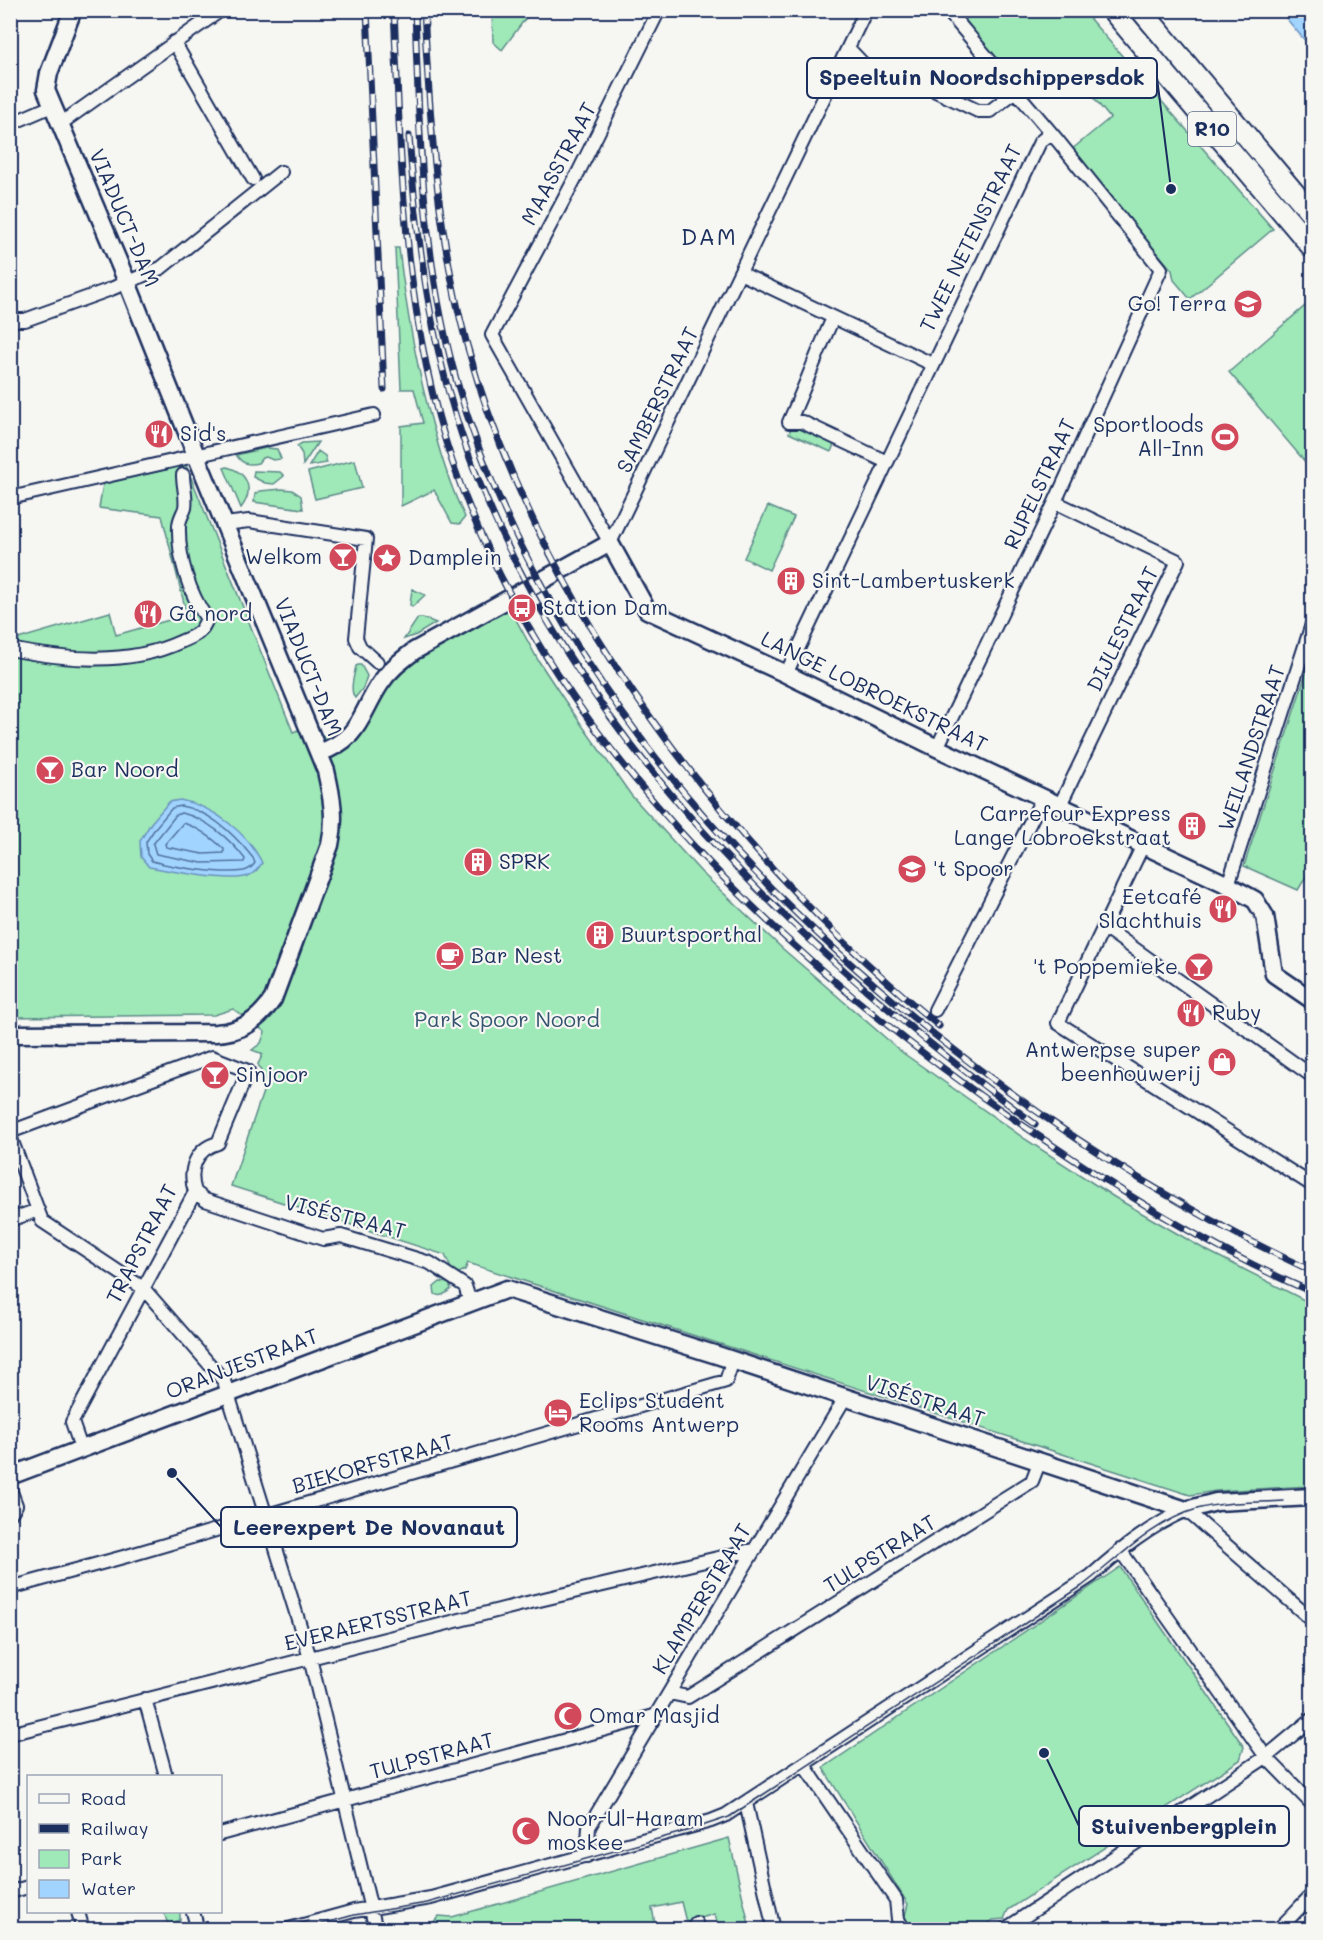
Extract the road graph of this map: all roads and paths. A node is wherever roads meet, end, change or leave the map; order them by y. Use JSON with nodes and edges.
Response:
{"nodes":[{"id":1,"x":73,"y":10,"type":"edge"},
{"id":2,"x":221,"y":10,"type":"edge"},
{"id":3,"x":659,"y":10,"type":"edge"},
{"id":4,"x":866,"y":10,"type":"edge"},
{"id":5,"x":947,"y":10,"type":"edge"},
{"id":6,"x":1112,"y":10,"type":"edge"},
{"id":7,"x":1141,"y":10,"type":"edge"},
{"id":8,"x":174,"y":42,"type":"junction"},
{"id":9,"x":848,"y":48,"type":"junction"},
{"id":10,"x":1016,"y":92,"type":"junction"},
{"id":11,"x":52,"y":106,"type":"junction"},
{"id":12,"x":10,"y":124,"type":"edge"},
{"id":13,"x":60,"y":124,"type":"junction"},
{"id":14,"x":1051,"y":133,"type":"junction"},
{"id":15,"x":281,"y":172,"type":"dead end"},
{"id":16,"x":253,"y":179,"type":"dead end"},
{"id":17,"x":1312,"y":214,"type":"edge"},
{"id":18,"x":1312,"y":247,"type":"edge"},
{"id":19,"x":740,"y":273,"type":"junction"},
{"id":20,"x":128,"y":282,"type":"junction"},
{"id":21,"x":833,"y":318,"type":"junction"},
{"id":22,"x":10,"y":320,"type":"edge"},
{"id":23,"x":492,"y":335,"type":"joint"},
{"id":24,"x":932,"y":364,"type":"junction"},
{"id":25,"x":374,"y":416,"type":"dead end"},
{"id":26,"x":887,"y":462,"type":"junction"},
{"id":27,"x":186,"y":464,"type":"junction"},
{"id":28,"x":10,"y":498,"type":"edge"},
{"id":29,"x":1055,"y":502,"type":"junction"},
{"id":30,"x":225,"y":524,"type":"junction"},
{"id":31,"x":610,"y":543,"type":"junction"},
{"id":32,"x":1312,"y":624,"type":"edge"},
{"id":33,"x":10,"y":649,"type":"edge"},
{"id":34,"x":377,"y":662,"type":"dead end"},
{"id":35,"x":786,"y":674,"type":"junction"},
{"id":36,"x":937,"y":748,"type":"junction"},
{"id":37,"x":319,"y":753,"type":"junction"},
{"id":38,"x":1043,"y":797,"type":"junction"},
{"id":39,"x":1060,"y":805,"type":"junction"},
{"id":40,"x":1143,"y":845,"type":"junction"},
{"id":41,"x":1228,"y":885,"type":"junction"},
{"id":42,"x":1104,"y":927,"type":"junction"},
{"id":43,"x":1312,"y":1000,"type":"edge"},
{"id":44,"x":935,"y":1010,"type":"dead end"},
{"id":45,"x":10,"y":1034,"type":"edge"},
{"id":46,"x":1312,"y":1076,"type":"edge"},
{"id":47,"x":10,"y":1134,"type":"edge"},
{"id":48,"x":1312,"y":1185,"type":"edge"},
{"id":49,"x":195,"y":1192,"type":"junction"},
{"id":50,"x":38,"y":1210,"type":"junction"},
{"id":51,"x":10,"y":1220,"type":"edge"},
{"id":52,"x":143,"y":1288,"type":"junction"},
{"id":53,"x":489,"y":1295,"type":"joint"},
{"id":54,"x":470,"y":1302,"type":"junction"},
{"id":55,"x":733,"y":1360,"type":"junction"},
{"id":56,"x":228,"y":1392,"type":"junction"},
{"id":57,"x":845,"y":1398,"type":"junction"},
{"id":58,"x":81,"y":1448,"type":"junction"},
{"id":59,"x":1040,"y":1463,"type":"junction"},
{"id":60,"x":10,"y":1476,"type":"edge"},
{"id":61,"x":10,"y":1489,"type":"edge"},
{"id":62,"x":1312,"y":1497,"type":"edge"},
{"id":63,"x":1186,"y":1510,"type":"junction"},
{"id":64,"x":10,"y":1514,"type":"edge"},
{"id":65,"x":267,"y":1516,"type":"junction"},
{"id":66,"x":756,"y":1548,"type":"junction"},
{"id":67,"x":1120,"y":1550,"type":"junction"},
{"id":68,"x":10,"y":1588,"type":"edge"},
{"id":69,"x":1312,"y":1620,"type":"edge"},
{"id":70,"x":310,"y":1658,"type":"junction"},
{"id":71,"x":669,"y":1693,"type":"junction"},
{"id":72,"x":145,"y":1699,"type":"junction"},
{"id":73,"x":654,"y":1716,"type":"junction"},
{"id":74,"x":1312,"y":1719,"type":"edge"},
{"id":75,"x":10,"y":1734,"type":"edge"},
{"id":76,"x":1266,"y":1757,"type":"junction"},
{"id":77,"x":804,"y":1765,"type":"junction"},
{"id":78,"x":166,"y":1775,"type":"edge"},
{"id":79,"x":345,"y":1801,"type":"junction"},
{"id":80,"x":746,"y":1803,"type":"junction"},
{"id":81,"x":1312,"y":1804,"type":"edge"},
{"id":82,"x":222,"y":1833,"type":"edge"},
{"id":83,"x":587,"y":1856,"type":"junction"},
{"id":84,"x":27,"y":1887,"type":"edge"},
{"id":85,"x":10,"y":1892,"type":"edge"},
{"id":86,"x":1312,"y":1895,"type":"edge"},
{"id":87,"x":371,"y":1908,"type":"junction"},
{"id":88,"x":79,"y":1913,"type":"edge"},
{"id":89,"x":194,"y":1913,"type":"edge"},
{"id":90,"x":1009,"y":1928,"type":"edge"},
{"id":91,"x":83,"y":1929,"type":"edge"},
{"id":92,"x":198,"y":1929,"type":"edge"},
{"id":93,"x":285,"y":1929,"type":"edge"},
{"id":94,"x":376,"y":1929,"type":"edge"},
{"id":95,"x":774,"y":1929,"type":"edge"},
{"id":96,"x":904,"y":1929,"type":"edge"},
{"id":97,"x":1277,"y":1929,"type":"edge"}],
"edges":[{"from":1,"to":11,"type":"street","name":"VIADUCT-DAM"},
{"from":2,"to":8,"type":"street"},
{"from":3,"to":23,"type":"street","name":"MAASSTRAAT"},
{"from":4,"to":9,"type":"street","name":"SAMBERSTRAAT"},
{"from":5,"to":10,"type":"street"},
{"from":6,"to":18,"type":"main road","number":"R10"},
{"from":7,"to":17,"type":"main road","number":"R10"},
{"from":8,"to":13,"type":"street"},
{"from":8,"to":16,"type":"street"},
{"from":9,"to":10,"type":"street"},
{"from":9,"to":19,"type":"street","name":"SAMBERSTRAAT"},
{"from":10,"to":14,"type":"street"},
{"from":11,"to":12,"type":"street"},
{"from":11,"to":13,"type":"street","name":"VIADUCT-DAM"},
{"from":13,"to":20,"type":"street","name":"VIADUCT-DAM"},
{"from":14,"to":24,"type":"street","name":"TWEE NETENSTRAAT"},
{"from":14,"to":29,"type":"street","name":"RUPELSTRAAT"},
{"from":15,"to":20,"type":"street"},
{"from":19,"to":21,"type":"street"},
{"from":19,"to":31,"type":"street","name":"SAMBERSTRAAT"},
{"from":20,"to":22,"type":"street"},
{"from":20,"to":27,"type":"street","name":"VIADUCT-DAM"},
{"from":21,"to":24,"type":"street","name":"TWEE NETENSTRAAT"},
{"from":21,"to":26,"type":"street"},
{"from":23,"to":31,"type":"street","name":"LANGE LOBROEKSTRAAT"},
{"from":24,"to":26,"type":"street","name":"TWEE NETENSTRAAT"},
{"from":25,"to":27,"type":"street"},
{"from":26,"to":35,"type":"street","name":"TWEE NETENSTRAAT"},
{"from":27,"to":28,"type":"street"},
{"from":27,"to":30,"type":"street","name":"VIADUCT-DAM"},
{"from":27,"to":33,"type":"street"},
{"from":29,"to":36,"type":"street","name":"RUPELSTRAAT"},
{"from":29,"to":39,"type":"street","name":"DIJLESTRAAT"},
{"from":30,"to":34,"type":"street"},
{"from":30,"to":37,"type":"street","name":"VIADUCT-DAM"},
{"from":31,"to":35,"type":"street","name":"LANGE LOBROEKSTRAAT"},
{"from":31,"to":37,"type":"street"},
{"from":32,"to":41,"type":"street","name":"WEILANDSTRAAT"},
{"from":35,"to":36,"type":"street","name":"LANGE LOBROEKSTRAAT"},
{"from":36,"to":38,"type":"street","name":"LANGE LOBROEKSTRAAT"},
{"from":37,"to":45,"type":"street","name":"VIADUCT-DAM"},
{"from":38,"to":39,"type":"street","name":"LANGE LOBROEKSTRAAT"},
{"from":38,"to":44,"type":"street"},
{"from":39,"to":40,"type":"street","name":"LANGE LOBROEKSTRAAT"},
{"from":40,"to":41,"type":"street","name":"LANGE LOBROEKSTRAAT"},
{"from":40,"to":42,"type":"street"},
{"from":41,"to":43,"type":"street","name":"LANGE LOBROEKSTRAAT"},
{"from":42,"to":46,"type":"street"},
{"from":42,"to":48,"type":"street"},
{"from":47,"to":49,"type":"street","name":"TRAPSTRAAT"},
{"from":47,"to":50,"type":"street"},
{"from":49,"to":52,"type":"street","name":"TRAPSTRAAT"},
{"from":49,"to":54,"type":"street","name":"VISÉSTRAAT"},
{"from":50,"to":51,"type":"street"},
{"from":50,"to":52,"type":"street"},
{"from":52,"to":56,"type":"street"},
{"from":52,"to":58,"type":"street","name":"TRAPSTRAAT"},
{"from":53,"to":54,"type":"street","name":"ORANJESTRAAT"},
{"from":53,"to":55,"type":"street","name":"VISÉSTRAAT"},
{"from":54,"to":56,"type":"street","name":"ORANJESTRAAT"},
{"from":55,"to":57,"type":"street","name":"VISÉSTRAAT"},
{"from":55,"to":65,"type":"street","name":"BIEKORFSTRAAT"},
{"from":56,"to":58,"type":"street","name":"ORANJESTRAAT"},
{"from":56,"to":65,"type":"street"},
{"from":57,"to":59,"type":"street","name":"VISÉSTRAAT"},
{"from":57,"to":66,"type":"street","name":"KLAMPERSTRAAT"},
{"from":58,"to":60,"type":"street","name":"ORANJESTRAAT"},
{"from":59,"to":63,"type":"street","name":"VISÉSTRAAT"},
{"from":59,"to":71,"type":"street","name":"TULPSTRAAT"},
{"from":61,"to":64,"type":"street"},
{"from":62,"to":63,"type":"street"},
{"from":63,"to":67,"type":"street"},
{"from":63,"to":69,"type":"street","name":"VISÉSTRAAT"},
{"from":65,"to":68,"type":"street","name":"BIEKORFSTRAAT"},
{"from":65,"to":70,"type":"street"},
{"from":66,"to":70,"type":"street","name":"EVERAERTSSTRAAT"},
{"from":66,"to":71,"type":"street","name":"KLAMPERSTRAAT"},
{"from":67,"to":76,"type":"street"},
{"from":67,"to":77,"type":"street"},
{"from":70,"to":72,"type":"street","name":"EVERAERTSSTRAAT"},
{"from":70,"to":79,"type":"street"},
{"from":71,"to":73,"type":"street","name":"KLAMPERSTRAAT"},
{"from":72,"to":75,"type":"street","name":"EVERAERTSSTRAAT"},
{"from":72,"to":78,"type":"street"},
{"from":73,"to":79,"type":"street","name":"TULPSTRAAT"},
{"from":73,"to":83,"type":"street","name":"KLAMPERSTRAAT"},
{"from":74,"to":76,"type":"street"},
{"from":76,"to":81,"type":"street"},
{"from":76,"to":90,"type":"street"},
{"from":77,"to":80,"type":"street"},
{"from":77,"to":96,"type":"street"},
{"from":79,"to":82,"type":"street","name":"TULPSTRAAT"},
{"from":79,"to":87,"type":"street"},
{"from":80,"to":83,"type":"street"},
{"from":80,"to":95,"type":"street"},
{"from":83,"to":87,"type":"street"},
{"from":84,"to":85,"type":"street"},
{"from":86,"to":97,"type":"street"},
{"from":87,"to":93,"type":"street"},
{"from":87,"to":94,"type":"street"},
{"from":88,"to":91,"type":"street"},
{"from":89,"to":92,"type":"street"}]}
